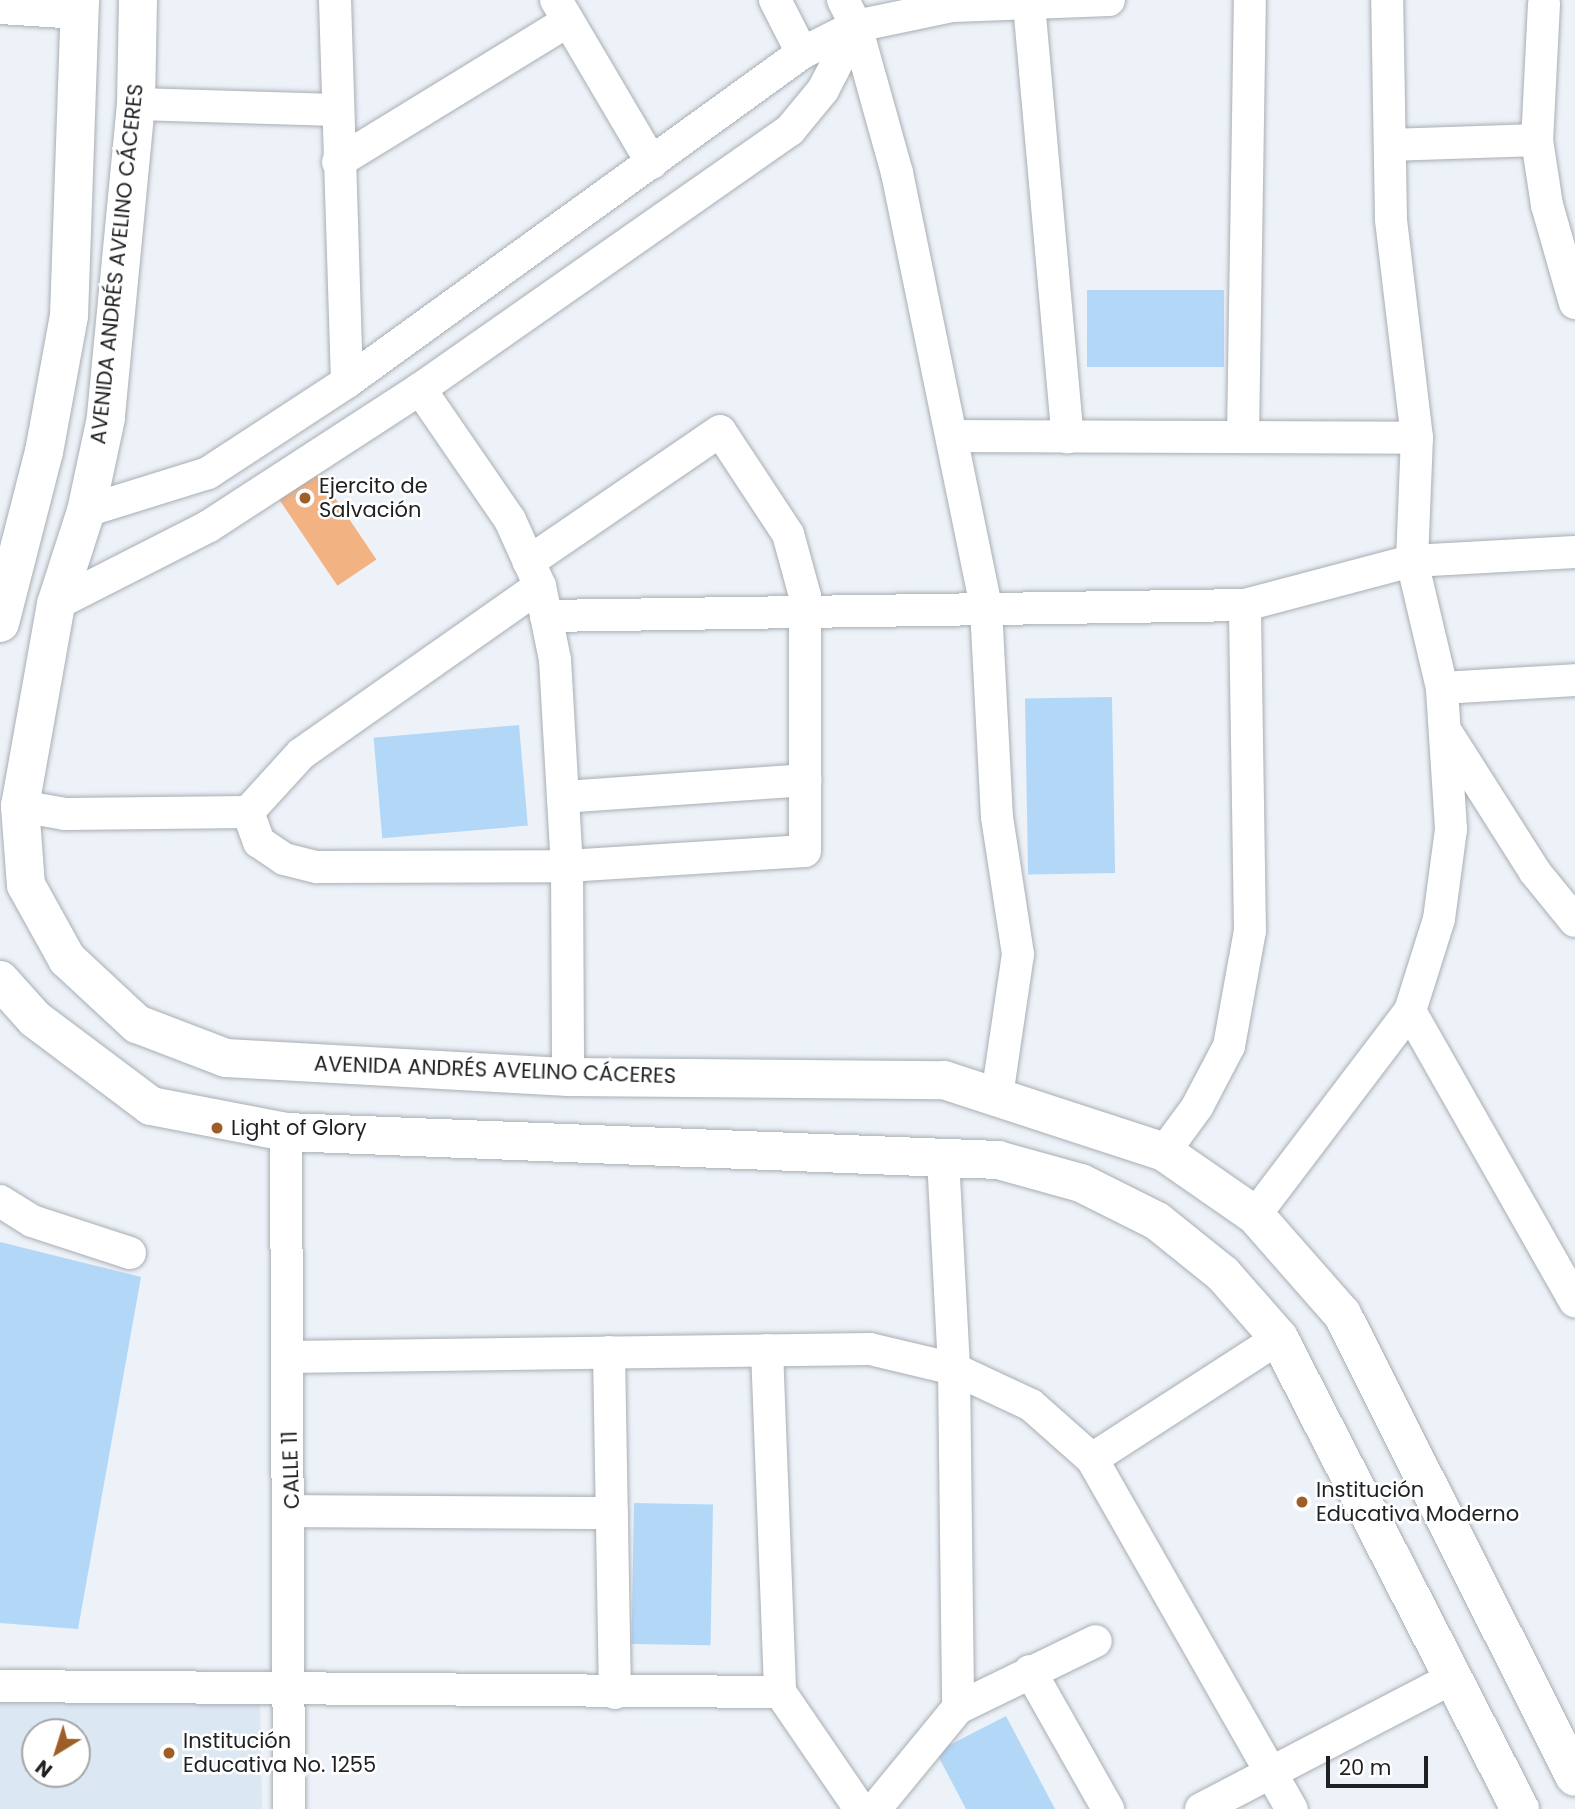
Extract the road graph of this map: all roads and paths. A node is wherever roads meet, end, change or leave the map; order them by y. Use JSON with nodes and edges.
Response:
{"nodes":[{"id":1,"x":138,"y":0,"type":"edge"},
{"id":2,"x":335,"y":0,"type":"edge"},
{"id":3,"x":775,"y":0,"type":"edge"},
{"id":4,"x":1109,"y":0,"type":"edge"},
{"id":5,"x":1250,"y":0,"type":"edge"},
{"id":6,"x":1387,"y":0,"type":"edge"},
{"id":7,"x":993,"y":2,"type":"edge"},
{"id":8,"x":1029,"y":4,"type":"junction"},
{"id":9,"x":1544,"y":4,"type":"dead end"},
{"id":10,"x":80,"y":6,"type":"edge"},
{"id":11,"x":0,"y":8,"type":"edge"},
{"id":12,"x":560,"y":12,"type":"edge"},
{"id":13,"x":850,"y":13,"type":"edge"},
{"id":14,"x":802,"y":53,"type":"junction"},
{"id":15,"x":136,"y":104,"type":"junction"},
{"id":16,"x":337,"y":110,"type":"junction"},
{"id":17,"x":1537,"y":140,"type":"junction"},
{"id":18,"x":1390,"y":145,"type":"junction"},
{"id":19,"x":338,"y":162,"type":"junction"},
{"id":20,"x":652,"y":163,"type":"junction"},
{"id":21,"x":1575,"y":303,"type":"edge"},
{"id":22,"x":346,"y":382,"type":"junction"},
{"id":23,"x":420,"y":389,"type":"junction"},
{"id":24,"x":955,"y":436,"type":"junction"},
{"id":25,"x":1068,"y":437,"type":"junction"},
{"id":26,"x":1243,"y":437,"type":"junction"},
{"id":27,"x":1417,"y":438,"type":"junction"},
{"id":28,"x":86,"y":511,"type":"junction"},
{"id":29,"x":1575,"y":552,"type":"edge"},
{"id":30,"x":1412,"y":561,"type":"junction"},
{"id":31,"x":12,"y":575,"type":"junction"},
{"id":32,"x":538,"y":588,"type":"junction"},
{"id":33,"x":56,"y":604,"type":"junction"},
{"id":34,"x":1245,"y":605,"type":"junction"},
{"id":35,"x":986,"y":608,"type":"junction"},
{"id":36,"x":804,"y":613,"type":"junction"},
{"id":37,"x":0,"y":623,"type":"edge"},
{"id":38,"x":1575,"y":680,"type":"edge"},
{"id":39,"x":1443,"y":688,"type":"junction"},
{"id":40,"x":1445,"y":730,"type":"junction"},
{"id":41,"x":805,"y":780,"type":"junction"},
{"id":42,"x":563,"y":797,"type":"junction"},
{"id":43,"x":20,"y":806,"type":"junction"},
{"id":44,"x":248,"y":812,"type":"junction"},
{"id":45,"x":567,"y":866,"type":"junction"},
{"id":46,"x":1575,"y":921,"type":"edge"},
{"id":47,"x":0,"y":980,"type":"edge"},
{"id":48,"x":1410,"y":1011,"type":"junction"},
{"id":49,"x":568,"y":1077,"type":"junction"},
{"id":50,"x":997,"y":1097,"type":"junction"},
{"id":51,"x":286,"y":1132,"type":"junction"},
{"id":52,"x":1164,"y":1152,"type":"junction"},
{"id":53,"x":943,"y":1158,"type":"junction"},
{"id":54,"x":0,"y":1201,"type":"edge"},
{"id":55,"x":1255,"y":1215,"type":"junction"},
{"id":56,"x":130,"y":1253,"type":"dead end"},
{"id":57,"x":1575,"y":1301,"type":"edge"},
{"id":58,"x":1279,"y":1338,"type":"junction"},
{"id":59,"x":767,"y":1350,"type":"junction"},
{"id":60,"x":609,"y":1352,"type":"junction"},
{"id":61,"x":287,"y":1357,"type":"junction"},
{"id":62,"x":954,"y":1369,"type":"junction"},
{"id":63,"x":1092,"y":1460,"type":"junction"},
{"id":64,"x":292,"y":1511,"type":"junction"},
{"id":65,"x":612,"y":1513,"type":"junction"},
{"id":66,"x":1096,"y":1640,"type":"dead end"},
{"id":67,"x":1030,"y":1671,"type":"junction"},
{"id":68,"x":1451,"y":1679,"type":"junction"},
{"id":69,"x":0,"y":1686,"type":"edge"},
{"id":70,"x":289,"y":1691,"type":"junction"},
{"id":71,"x":780,"y":1692,"type":"junction"},
{"id":72,"x":615,"y":1693,"type":"junction"},
{"id":73,"x":958,"y":1708,"type":"junction"},
{"id":74,"x":1269,"y":1775,"type":"junction"},
{"id":75,"x":1575,"y":1777,"type":"edge"},
{"id":76,"x":289,"y":1809,"type":"edge"},
{"id":77,"x":860,"y":1809,"type":"edge"},
{"id":78,"x":875,"y":1809,"type":"edge"},
{"id":79,"x":1108,"y":1809,"type":"edge"},
{"id":80,"x":1201,"y":1809,"type":"edge"},
{"id":81,"x":1292,"y":1809,"type":"edge"},
{"id":82,"x":1520,"y":1809,"type":"edge"}],
"edges":[{"from":1,"to":15,"type":"street","name":"AVENIDA ANDRÉS AVELINO CÁCERES"},
{"from":2,"to":16,"type":"street"},
{"from":3,"to":14,"type":"street"},
{"from":4,"to":8,"type":"street"},
{"from":5,"to":26,"type":"street"},
{"from":6,"to":18,"type":"street"},
{"from":7,"to":8,"type":"street"},
{"from":7,"to":13,"type":"street"},
{"from":8,"to":25,"type":"street"},
{"from":9,"to":17,"type":"street"},
{"from":10,"to":11,"type":"street"},
{"from":10,"to":31,"type":"street","name":"AVENIDA ANDRÉS AVELINO CÁCERES"},
{"from":12,"to":19,"type":"street"},
{"from":12,"to":20,"type":"street"},
{"from":13,"to":14,"type":"street"},
{"from":13,"to":23,"type":"street"},
{"from":13,"to":24,"type":"street"},
{"from":14,"to":20,"type":"street"},
{"from":15,"to":16,"type":"street"},
{"from":15,"to":28,"type":"street","name":"AVENIDA ANDRÉS AVELINO CÁCERES"},
{"from":16,"to":19,"type":"street"},
{"from":17,"to":18,"type":"street"},
{"from":17,"to":21,"type":"street"},
{"from":18,"to":27,"type":"street"},
{"from":19,"to":22,"type":"street"},
{"from":20,"to":22,"type":"street"},
{"from":22,"to":28,"type":"street"},
{"from":23,"to":32,"type":"street"},
{"from":23,"to":33,"type":"street"},
{"from":24,"to":25,"type":"street"},
{"from":24,"to":35,"type":"street"},
{"from":25,"to":26,"type":"street"},
{"from":26,"to":27,"type":"street"},
{"from":27,"to":30,"type":"street"},
{"from":28,"to":31,"type":"street"},
{"from":28,"to":33,"type":"street","name":"AVENIDA ANDRÉS AVELINO CÁCERES"},
{"from":29,"to":30,"type":"street"},
{"from":30,"to":34,"type":"street"},
{"from":30,"to":39,"type":"street"},
{"from":31,"to":37,"type":"street","name":"AVENIDA ANDRÉS AVELINO CÁCERES"},
{"from":32,"to":36,"type":"street"},
{"from":32,"to":36,"type":"street"},
{"from":32,"to":42,"type":"street"},
{"from":32,"to":44,"type":"street"},
{"from":33,"to":43,"type":"street","name":"AVENIDA ANDRÉS AVELINO CÁCERES"},
{"from":34,"to":35,"type":"street"},
{"from":34,"to":52,"type":"street"},
{"from":35,"to":36,"type":"street"},
{"from":35,"to":50,"type":"street"},
{"from":36,"to":41,"type":"street"},
{"from":38,"to":39,"type":"street"},
{"from":39,"to":40,"type":"street"},
{"from":40,"to":46,"type":"street"},
{"from":40,"to":48,"type":"street"},
{"from":41,"to":42,"type":"street"},
{"from":41,"to":45,"type":"street"},
{"from":42,"to":45,"type":"street"},
{"from":43,"to":44,"type":"street"},
{"from":43,"to":49,"type":"street","name":"AVENIDA ANDRÉS AVELINO CÁCERES"},
{"from":44,"to":45,"type":"street"},
{"from":45,"to":49,"type":"street"},
{"from":47,"to":51,"type":"street"},
{"from":48,"to":55,"type":"street"},
{"from":48,"to":57,"type":"street"},
{"from":49,"to":50,"type":"street","name":"AVENIDA ANDRÉS AVELINO CÁCERES"},
{"from":50,"to":52,"type":"street","name":"AVENIDA ANDRÉS AVELINO CÁCERES"},
{"from":51,"to":53,"type":"street"},
{"from":51,"to":61,"type":"street","name":"CALLE 11"},
{"from":52,"to":55,"type":"street","name":"AVENIDA ANDRÉS AVELINO CÁCERES"},
{"from":53,"to":58,"type":"street"},
{"from":53,"to":62,"type":"street"},
{"from":54,"to":56,"type":"street"},
{"from":55,"to":75,"type":"street","name":"AVENIDA ANDRÉS AVELINO CÁCERES"},
{"from":58,"to":63,"type":"street"},
{"from":58,"to":68,"type":"street"},
{"from":59,"to":60,"type":"street"},
{"from":59,"to":62,"type":"street"},
{"from":59,"to":71,"type":"street"},
{"from":60,"to":61,"type":"street"},
{"from":60,"to":65,"type":"street"},
{"from":61,"to":64,"type":"street","name":"CALLE 11"},
{"from":62,"to":63,"type":"street"},
{"from":62,"to":73,"type":"street"},
{"from":63,"to":74,"type":"street"},
{"from":64,"to":65,"type":"street"},
{"from":64,"to":70,"type":"street","name":"CALLE 11"},
{"from":65,"to":72,"type":"street"},
{"from":66,"to":67,"type":"street"},
{"from":67,"to":73,"type":"street"},
{"from":67,"to":79,"type":"street"},
{"from":68,"to":74,"type":"street"},
{"from":68,"to":82,"type":"street"},
{"from":69,"to":70,"type":"street"},
{"from":70,"to":72,"type":"street"},
{"from":70,"to":76,"type":"street","name":"CALLE 11"},
{"from":71,"to":72,"type":"street"},
{"from":71,"to":77,"type":"street"},
{"from":73,"to":78,"type":"street"},
{"from":74,"to":80,"type":"street"},
{"from":74,"to":81,"type":"street"}]}
